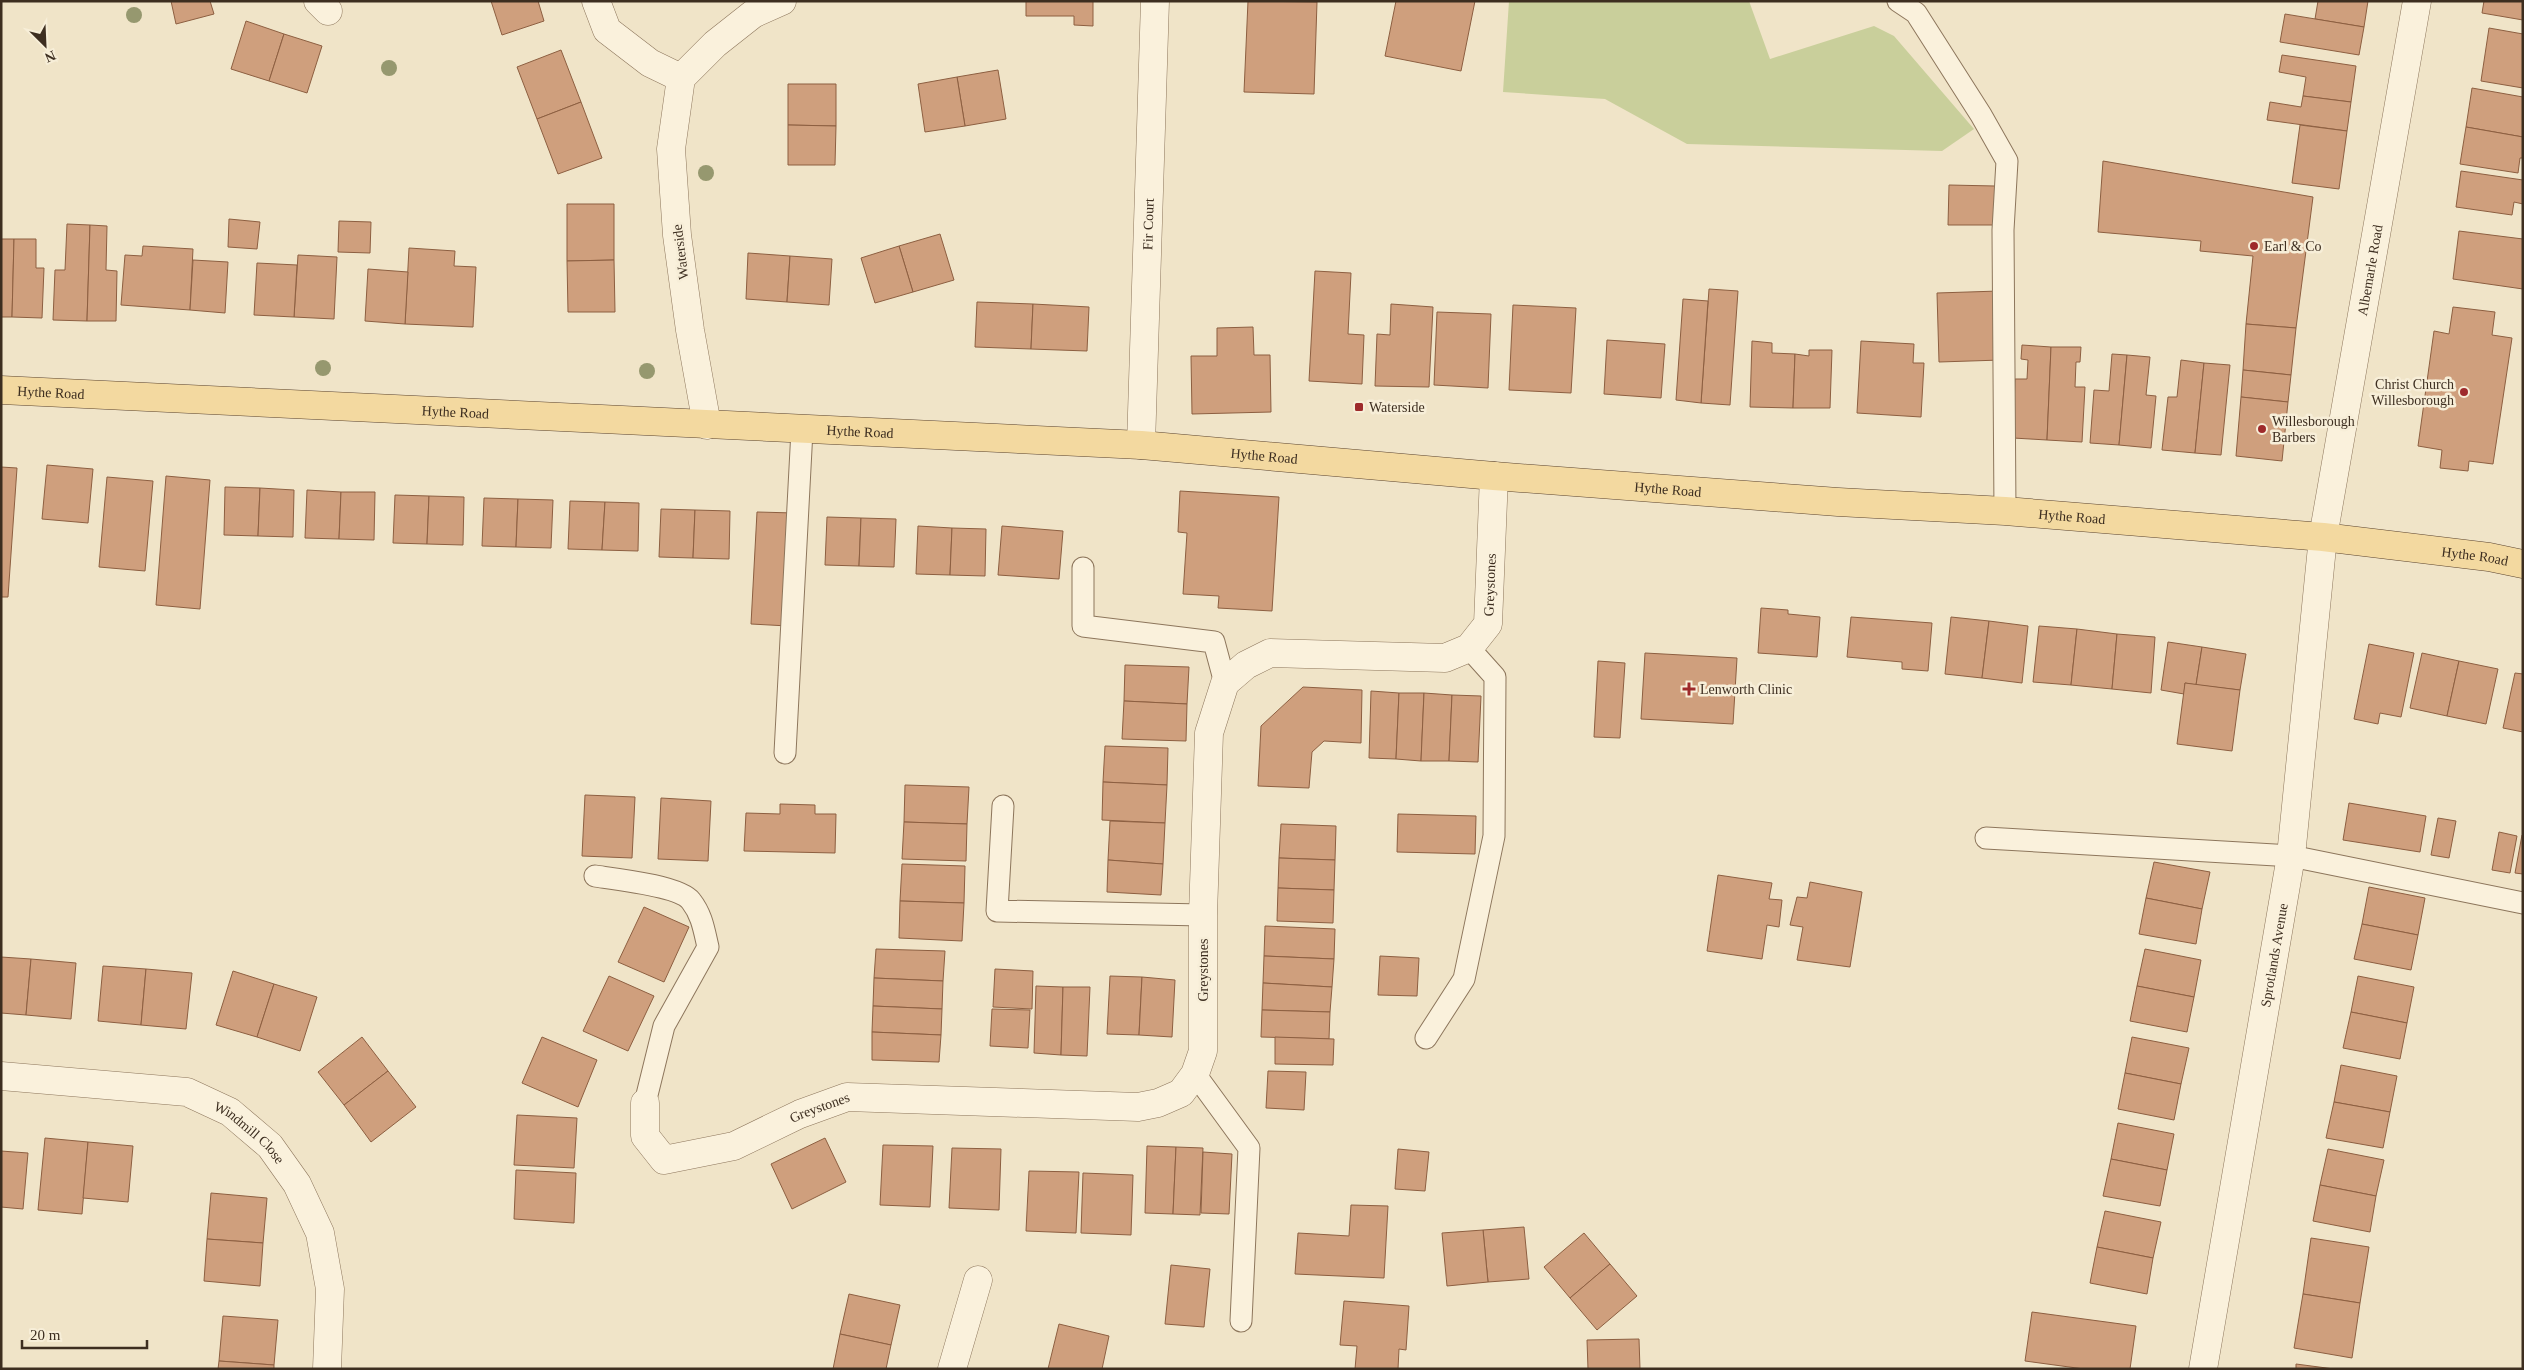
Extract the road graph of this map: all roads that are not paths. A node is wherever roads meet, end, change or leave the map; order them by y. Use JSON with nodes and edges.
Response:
{"nodes":[{"id":1,"x":596,"y":1,"type":"edge"},
{"id":2,"x":782,"y":1,"type":"edge"},
{"id":3,"x":1155,"y":1,"type":"edge"},
{"id":4,"x":1898,"y":1,"type":"edge"},
{"id":5,"x":2417,"y":1,"type":"edge"},
{"id":6,"x":681,"y":78,"type":"junction"},
{"id":7,"x":1,"y":390,"type":"edge"},
{"id":8,"x":707,"y":425,"type":"junction"},
{"id":9,"x":802,"y":430,"type":"junction"},
{"id":10,"x":1142,"y":445,"type":"junction"},
{"id":11,"x":1494,"y":476,"type":"junction"},
{"id":12,"x":2005,"y":511,"type":"junction"},
{"id":13,"x":2323,"y":537,"type":"junction"},
{"id":14,"x":2523,"y":564,"type":"edge"},
{"id":15,"x":1083,"y":568,"type":"dead end"},
{"id":16,"x":1469,"y":648,"type":"junction"},
{"id":17,"x":1225,"y":683,"type":"junction"},
{"id":18,"x":785,"y":753,"type":"dead end"},
{"id":19,"x":1003,"y":806,"type":"dead end"},
{"id":20,"x":1986,"y":838,"type":"dead end"},
{"id":21,"x":2291,"y":856,"type":"junction"},
{"id":22,"x":595,"y":876,"type":"dead end"},
{"id":23,"x":2523,"y":903,"type":"edge"},
{"id":24,"x":1203,"y":915,"type":"junction"},
{"id":25,"x":1426,"y":1038,"type":"dead end"},
{"id":26,"x":1195,"y":1074,"type":"junction"},
{"id":27,"x":1,"y":1076,"type":"edge"},
{"id":28,"x":645,"y":1103,"type":"joint"},
{"id":29,"x":978,"y":1280,"type":"dead end"},
{"id":30,"x":1241,"y":1322,"type":"dead end"},
{"id":31,"x":326,"y":1369,"type":"edge"},
{"id":32,"x":952,"y":1369,"type":"edge"},
{"id":33,"x":2202,"y":1369,"type":"edge"}],
"edges":[{"from":1,"to":6,"type":"street"},
{"from":2,"to":6,"type":"street"},
{"from":3,"to":10,"type":"street","name":"Fir Court"},
{"from":4,"to":12,"type":"lane"},
{"from":5,"to":13,"type":"street","name":"Albemarle Road"},
{"from":6,"to":8,"type":"street","name":"Waterside"},
{"from":7,"to":8,"type":"main road","name":"Hythe Road"},
{"from":8,"to":9,"type":"main road","name":"Hythe Road"},
{"from":9,"to":10,"type":"main road","name":"Hythe Road"},
{"from":9,"to":18,"type":"lane"},
{"from":10,"to":11,"type":"main road","name":"Hythe Road"},
{"from":11,"to":12,"type":"main road","name":"Hythe Road"},
{"from":11,"to":16,"type":"street","name":"Greystones"},
{"from":12,"to":13,"type":"main road","name":"Hythe Road"},
{"from":13,"to":14,"type":"main road","name":"Hythe Road"},
{"from":13,"to":21,"type":"street","name":"Sprotlands Avenue"},
{"from":15,"to":17,"type":"lane"},
{"from":16,"to":17,"type":"street","name":"Greystones"},
{"from":16,"to":25,"type":"lane"},
{"from":17,"to":24,"type":"street","name":"Greystones"},
{"from":19,"to":24,"type":"lane"},
{"from":20,"to":21,"type":"lane"},
{"from":21,"to":23,"type":"lane"},
{"from":21,"to":33,"type":"street","name":"Sprotlands Avenue"},
{"from":22,"to":28,"type":"lane"},
{"from":24,"to":26,"type":"street","name":"Greystones"},
{"from":26,"to":28,"type":"street","name":"Greystones"},
{"from":26,"to":30,"type":"lane"},
{"from":27,"to":31,"type":"street","name":"Windmill Close"},
{"from":29,"to":32,"type":"street"}]}
